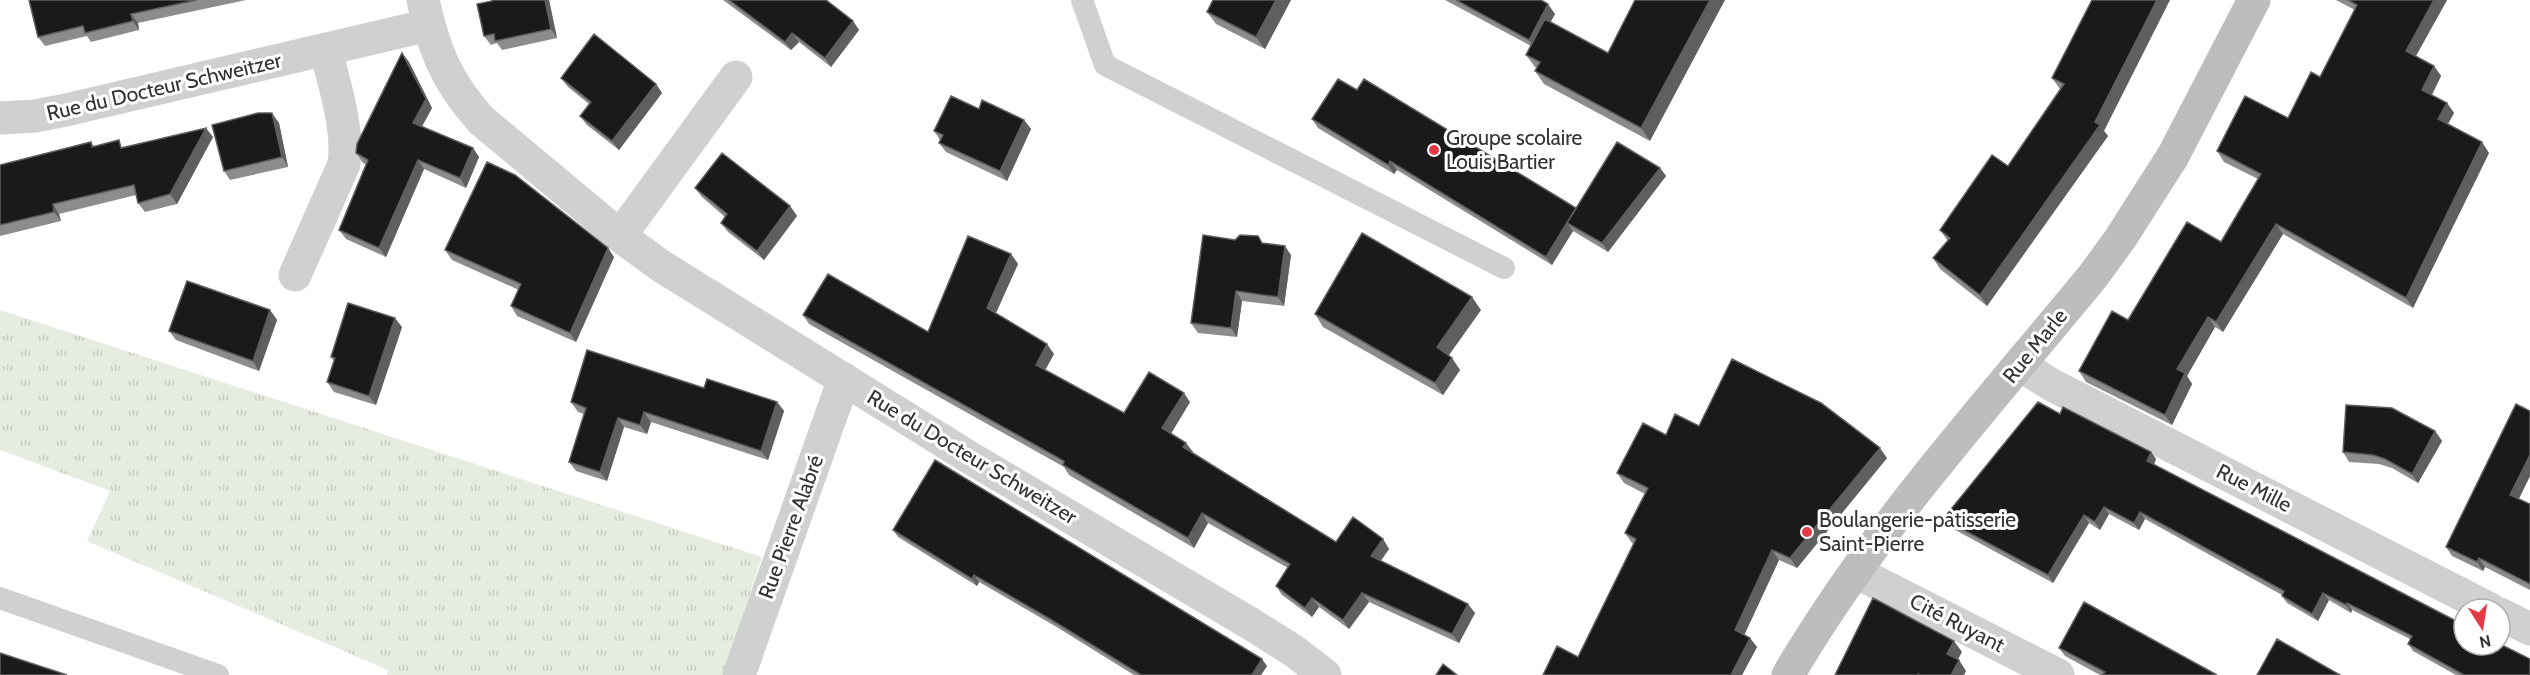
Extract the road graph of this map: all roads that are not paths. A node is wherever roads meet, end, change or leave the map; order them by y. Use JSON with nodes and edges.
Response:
{"nodes":[{"id":1,"x":1082,"y":0,"type":"edge"},
{"id":2,"x":2254,"y":0,"type":"edge"},
{"id":3,"x":426,"y":13,"type":"edge"},
{"id":4,"x":326,"y":49,"type":"junction"},
{"id":5,"x":736,"y":77,"type":"dead end"},
{"id":6,"x":0,"y":118,"type":"edge"},
{"id":7,"x":620,"y":236,"type":"junction"},
{"id":8,"x":1504,"y":268,"type":"dead end"},
{"id":9,"x":295,"y":275,"type":"dead end"},
{"id":10,"x":2020,"y":365,"type":"junction"},
{"id":11,"x":844,"y":379,"type":"junction"},
{"id":12,"x":1856,"y":572,"type":"junction"},
{"id":13,"x":2467,"y":597,"type":"edge"},
{"id":14,"x":0,"y":598,"type":"edge"},
{"id":15,"x":2512,"y":620,"type":"edge"},
{"id":16,"x":2530,"y":629,"type":"edge"},
{"id":17,"x":218,"y":675,"type":"edge"},
{"id":18,"x":739,"y":675,"type":"edge"},
{"id":19,"x":1325,"y":675,"type":"edge"},
{"id":20,"x":1788,"y":675,"type":"edge"},
{"id":21,"x":2058,"y":675,"type":"edge"}],
"edges":[{"from":1,"to":8,"type":"lane"},
{"from":2,"to":10,"type":"main road","name":"Rue Marle"},
{"from":3,"to":4,"type":"street","name":"Rue du Docteur Schweitzer"},
{"from":3,"to":7,"type":"street","name":"Rue du Docteur Schweitzer"},
{"from":4,"to":6,"type":"street","name":"Rue du Docteur Schweitzer"},
{"from":4,"to":9,"type":"street"},
{"from":5,"to":7,"type":"street"},
{"from":7,"to":11,"type":"street","name":"Rue du Docteur Schweitzer"},
{"from":10,"to":12,"type":"main road","name":"Rue Marle"},
{"from":10,"to":13,"type":"street","name":"Rue Mille"},
{"from":11,"to":18,"type":"street","name":"Rue Pierre Alabré"},
{"from":11,"to":19,"type":"street","name":"Rue du Docteur Schweitzer"},
{"from":12,"to":20,"type":"main road","name":"Rue Marle"},
{"from":12,"to":21,"type":"street","name":"Cité Ruyant"},
{"from":14,"to":17,"type":"lane"},
{"from":15,"to":16,"type":"street"}]}
